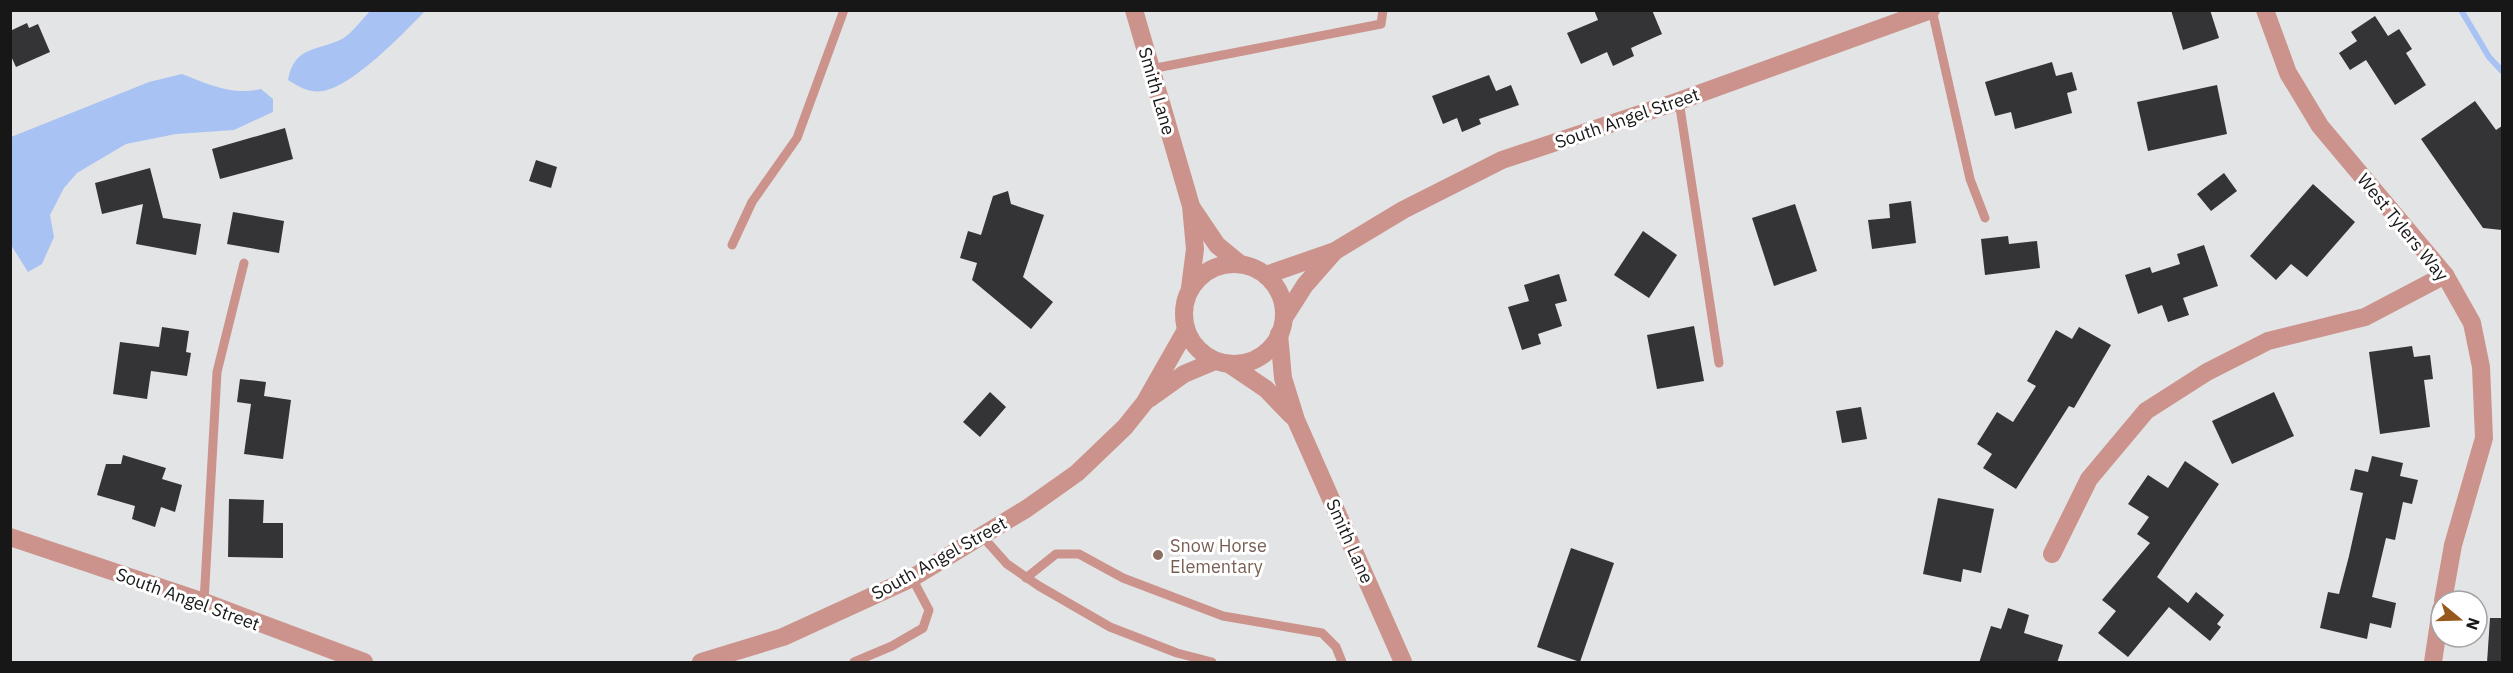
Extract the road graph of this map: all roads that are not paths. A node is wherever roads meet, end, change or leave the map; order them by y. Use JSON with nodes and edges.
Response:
{"nodes":[{"id":1,"x":844,"y":10,"type":"edge"},
{"id":2,"x":1134,"y":10,"type":"edge"},
{"id":3,"x":1383,"y":10,"type":"edge"},
{"id":4,"x":1932,"y":10,"type":"edge"},
{"id":5,"x":2265,"y":10,"type":"edge"},
{"id":6,"x":1151,"y":69,"type":"junction"},
{"id":7,"x":1679,"y":101,"type":"junction"},
{"id":8,"x":1191,"y":206,"type":"junction"},
{"id":9,"x":1985,"y":218,"type":"dead end"},
{"id":10,"x":732,"y":245,"type":"dead end"},
{"id":11,"x":1335,"y":251,"type":"junction"},
{"id":12,"x":244,"y":264,"type":"dead end"},
{"id":13,"x":1240,"y":264,"type":"junction"},
{"id":14,"x":2445,"y":275,"type":"junction"},
{"id":15,"x":1266,"y":276,"type":"junction"},
{"id":16,"x":1190,"y":288,"type":"junction"},
{"id":17,"x":1282,"y":326,"type":"junction"},
{"id":18,"x":1186,"y":330,"type":"junction"},
{"id":19,"x":1222,"y":362,"type":"junction"},
{"id":20,"x":1719,"y":363,"type":"dead end"},
{"id":21,"x":1145,"y":402,"type":"junction"},
{"id":22,"x":1296,"y":420,"type":"junction"},
{"id":23,"x":982,"y":536,"type":"junction"},
{"id":24,"x":10,"y":537,"type":"edge"},
{"id":25,"x":2052,"y":554,"type":"dead end"},
{"id":26,"x":912,"y":578,"type":"junction"},
{"id":27,"x":1026,"y":578,"type":"junction"},
{"id":28,"x":2445,"y":589,"type":"edge"},
{"id":29,"x":204,"y":602,"type":"junction"},
{"id":30,"x":364,"y":663,"type":"edge"},
{"id":31,"x":701,"y":663,"type":"edge"},
{"id":32,"x":854,"y":663,"type":"edge"},
{"id":33,"x":1212,"y":663,"type":"edge"},
{"id":34,"x":1342,"y":663,"type":"edge"},
{"id":35,"x":1404,"y":663,"type":"edge"}],
"edges":[{"from":1,"to":10,"type":"lane"},
{"from":2,"to":6,"type":"street","name":"Smith Lane"},
{"from":3,"to":6,"type":"lane"},
{"from":4,"to":7,"type":"street","name":"South Angel Street"},
{"from":4,"to":9,"type":"lane"},
{"from":5,"to":14,"type":"street","name":"West Tylers Way"},
{"from":6,"to":8,"type":"street","name":"Smith Lane"},
{"from":7,"to":11,"type":"street","name":"South Angel Street"},
{"from":7,"to":20,"type":"lane"},
{"from":8,"to":13,"type":"street","name":"Smith Lane"},
{"from":8,"to":16,"type":"street","name":"Smith Lane"},
{"from":11,"to":15,"type":"street","name":"South Angel Street"},
{"from":11,"to":17,"type":"street","name":"South Angel Street"},
{"from":12,"to":29,"type":"lane"},
{"from":13,"to":15,"type":"street"},
{"from":13,"to":16,"type":"street"},
{"from":14,"to":25,"type":"street"},
{"from":14,"to":28,"type":"street","name":"West Tylers Way"},
{"from":15,"to":17,"type":"street"},
{"from":16,"to":18,"type":"street"},
{"from":17,"to":19,"type":"street"},
{"from":17,"to":22,"type":"street","name":"Smith Lane"},
{"from":18,"to":19,"type":"street"},
{"from":18,"to":21,"type":"street","name":"South Angel Street"},
{"from":19,"to":21,"type":"street","name":"South Angel Street"},
{"from":19,"to":22,"type":"street","name":"Smith Lane"},
{"from":21,"to":23,"type":"street","name":"South Angel Street"},
{"from":22,"to":35,"type":"street","name":"Smith Lane"},
{"from":23,"to":26,"type":"street","name":"South Angel Street"},
{"from":23,"to":27,"type":"lane"},
{"from":24,"to":29,"type":"street","name":"South Angel Street"},
{"from":26,"to":31,"type":"street","name":"South Angel Street"},
{"from":26,"to":32,"type":"lane"},
{"from":27,"to":33,"type":"lane"},
{"from":27,"to":34,"type":"lane"},
{"from":29,"to":30,"type":"street","name":"South Angel Street"}]}
